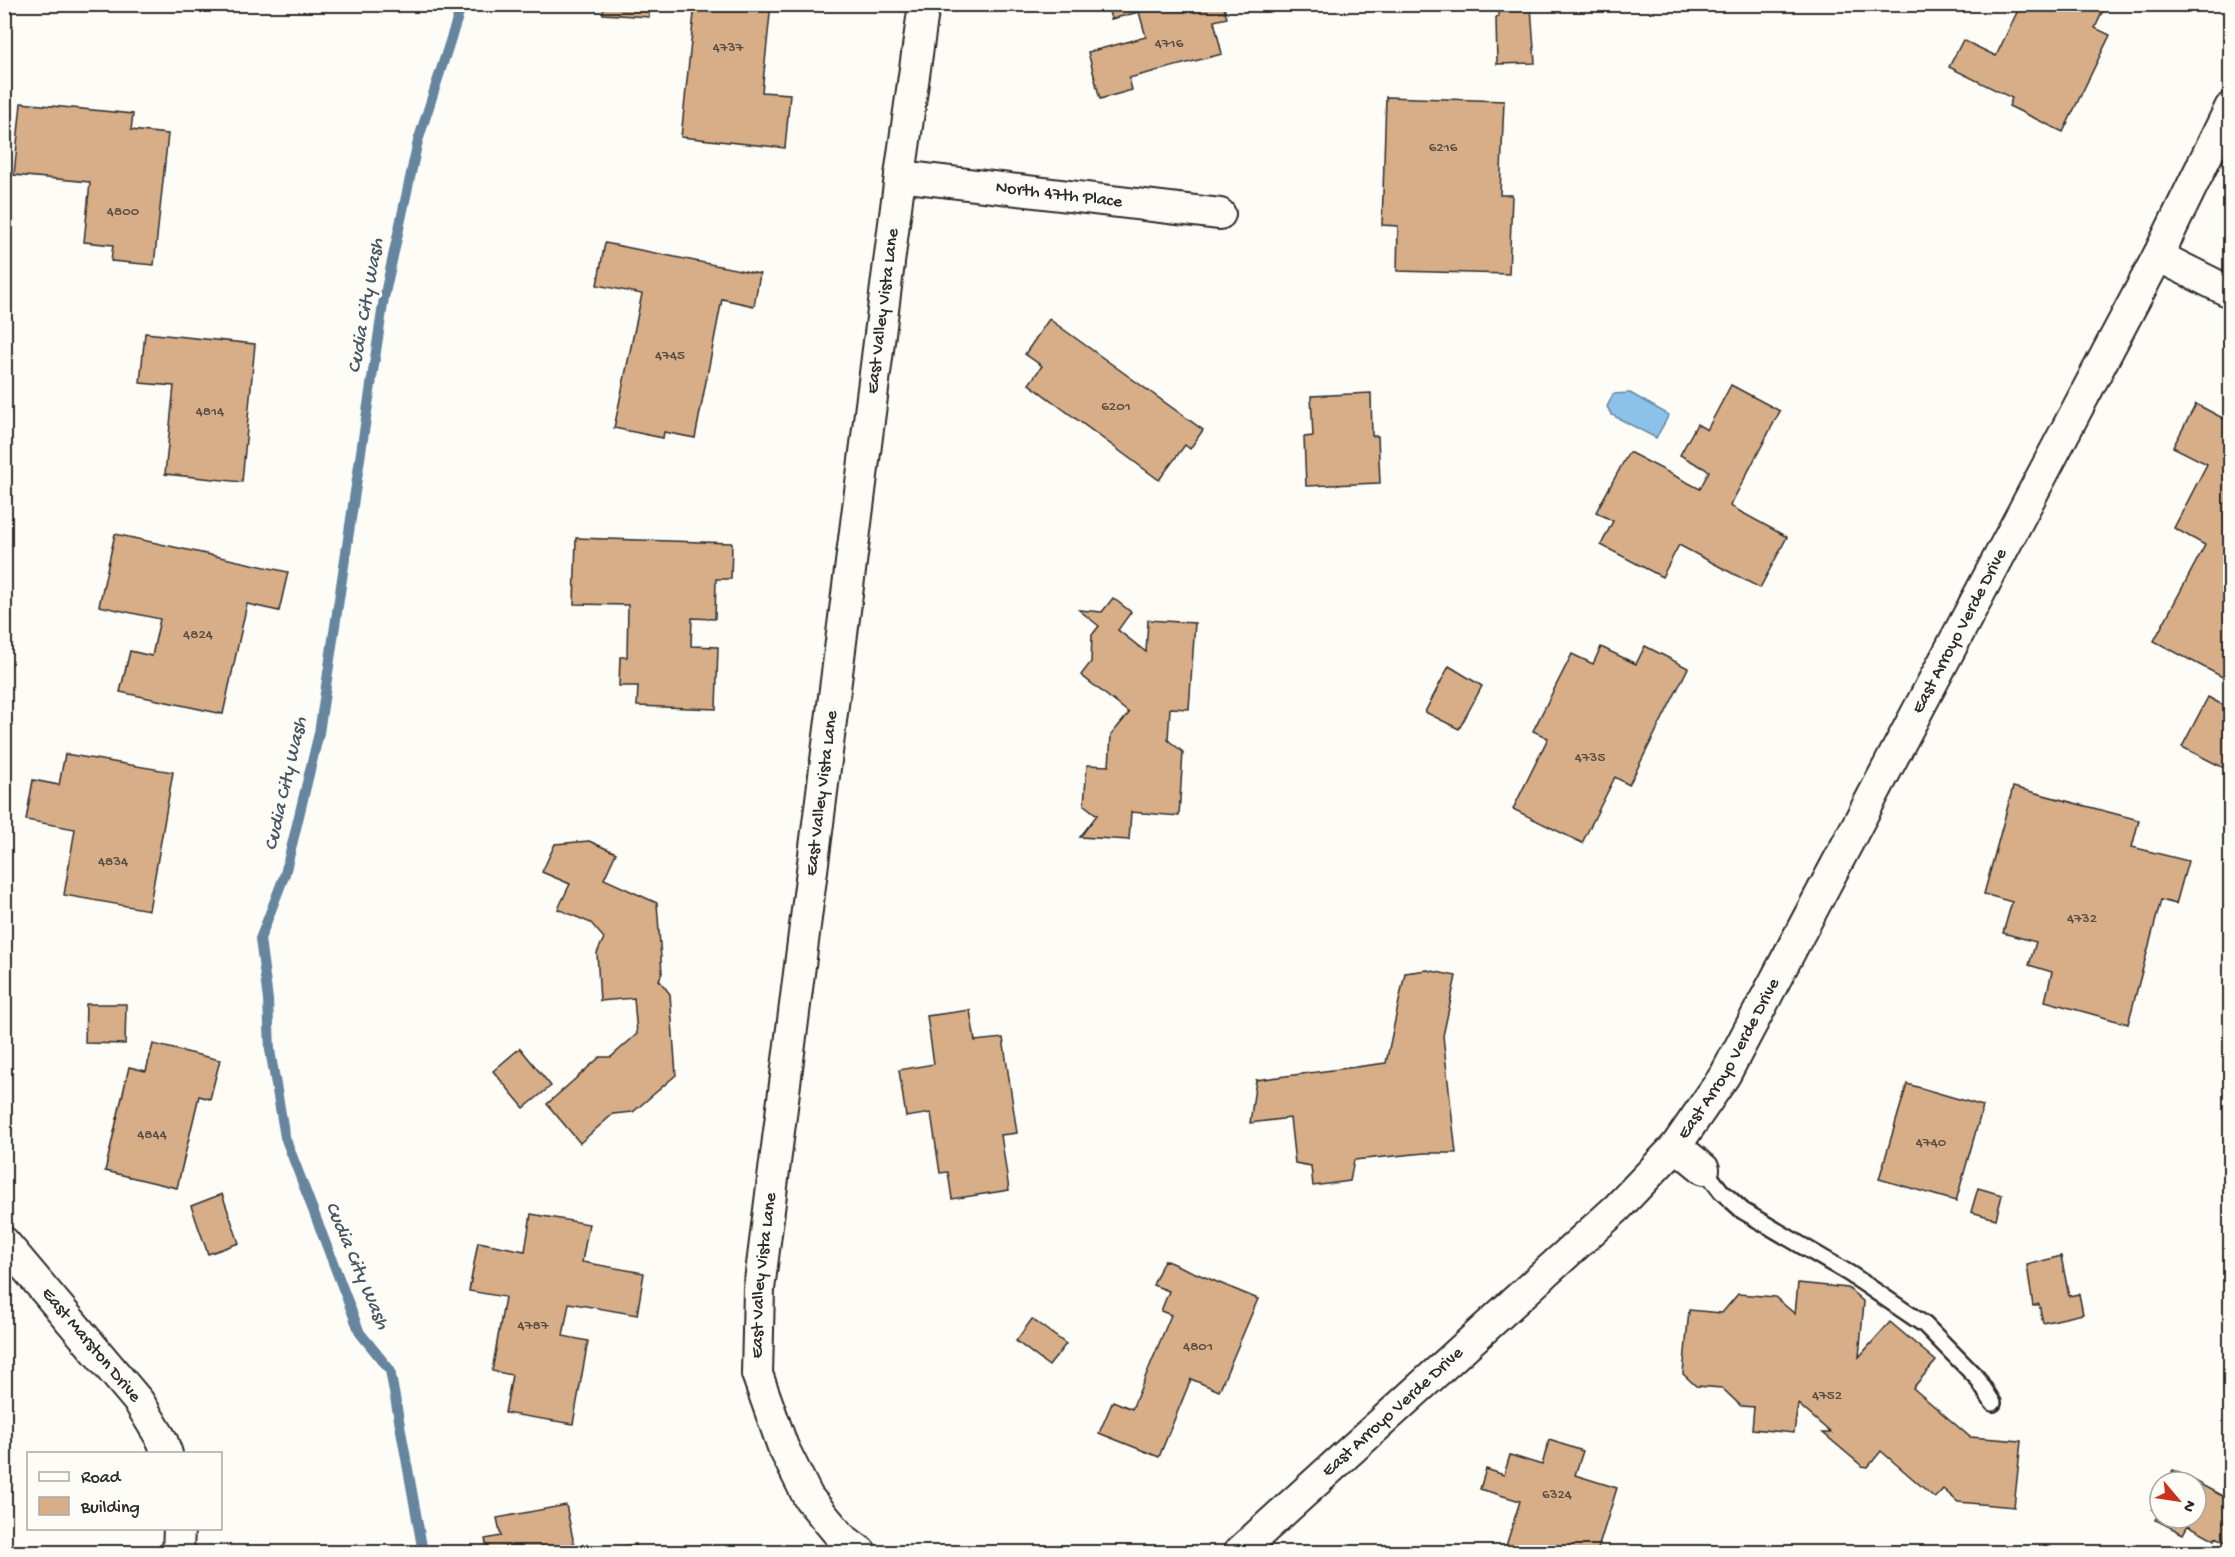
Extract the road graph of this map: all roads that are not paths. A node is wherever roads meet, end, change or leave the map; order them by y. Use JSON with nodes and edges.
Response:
{"nodes":[{"id":1,"x":924,"y":4,"type":"edge"},
{"id":2,"x":2230,"y":108,"type":"edge"},
{"id":3,"x":900,"y":176,"type":"junction"},
{"id":4,"x":1220,"y":214,"type":"dead end"},
{"id":5,"x":2158,"y":256,"type":"junction"},
{"id":6,"x":2230,"y":292,"type":"edge"},
{"id":7,"x":1676,"y":1146,"type":"junction"},
{"id":8,"x":1704,"y":1169,"type":"joint"},
{"id":9,"x":4,"y":1242,"type":"edge"},
{"id":10,"x":1993,"y":1403,"type":"dead end"},
{"id":11,"x":166,"y":1452,"type":"edge"},
{"id":12,"x":179,"y":1530,"type":"edge"},
{"id":13,"x":178,"y":1552,"type":"edge"},
{"id":14,"x":861,"y":1552,"type":"edge"},
{"id":15,"x":1239,"y":1552,"type":"edge"}],
"edges":[{"from":1,"to":3,"type":"street","name":"East Valley Vista Lane"},
{"from":2,"to":5,"type":"street","name":"East Arroyo Verde Drive"},
{"from":3,"to":4,"type":"street","name":"North 47th Place"},
{"from":3,"to":14,"type":"street","name":"East Valley Vista Lane"},
{"from":5,"to":6,"type":"street"},
{"from":5,"to":7,"type":"street","name":"East Arroyo Verde Drive"},
{"from":7,"to":8,"type":"street","name":"East Arroyo Verde Drive"},
{"from":7,"to":15,"type":"street","name":"East Arroyo Verde Drive"},
{"from":8,"to":10,"type":"lane"},
{"from":9,"to":11,"type":"street","name":"East Marston Drive"},
{"from":12,"to":13,"type":"street"}]}
